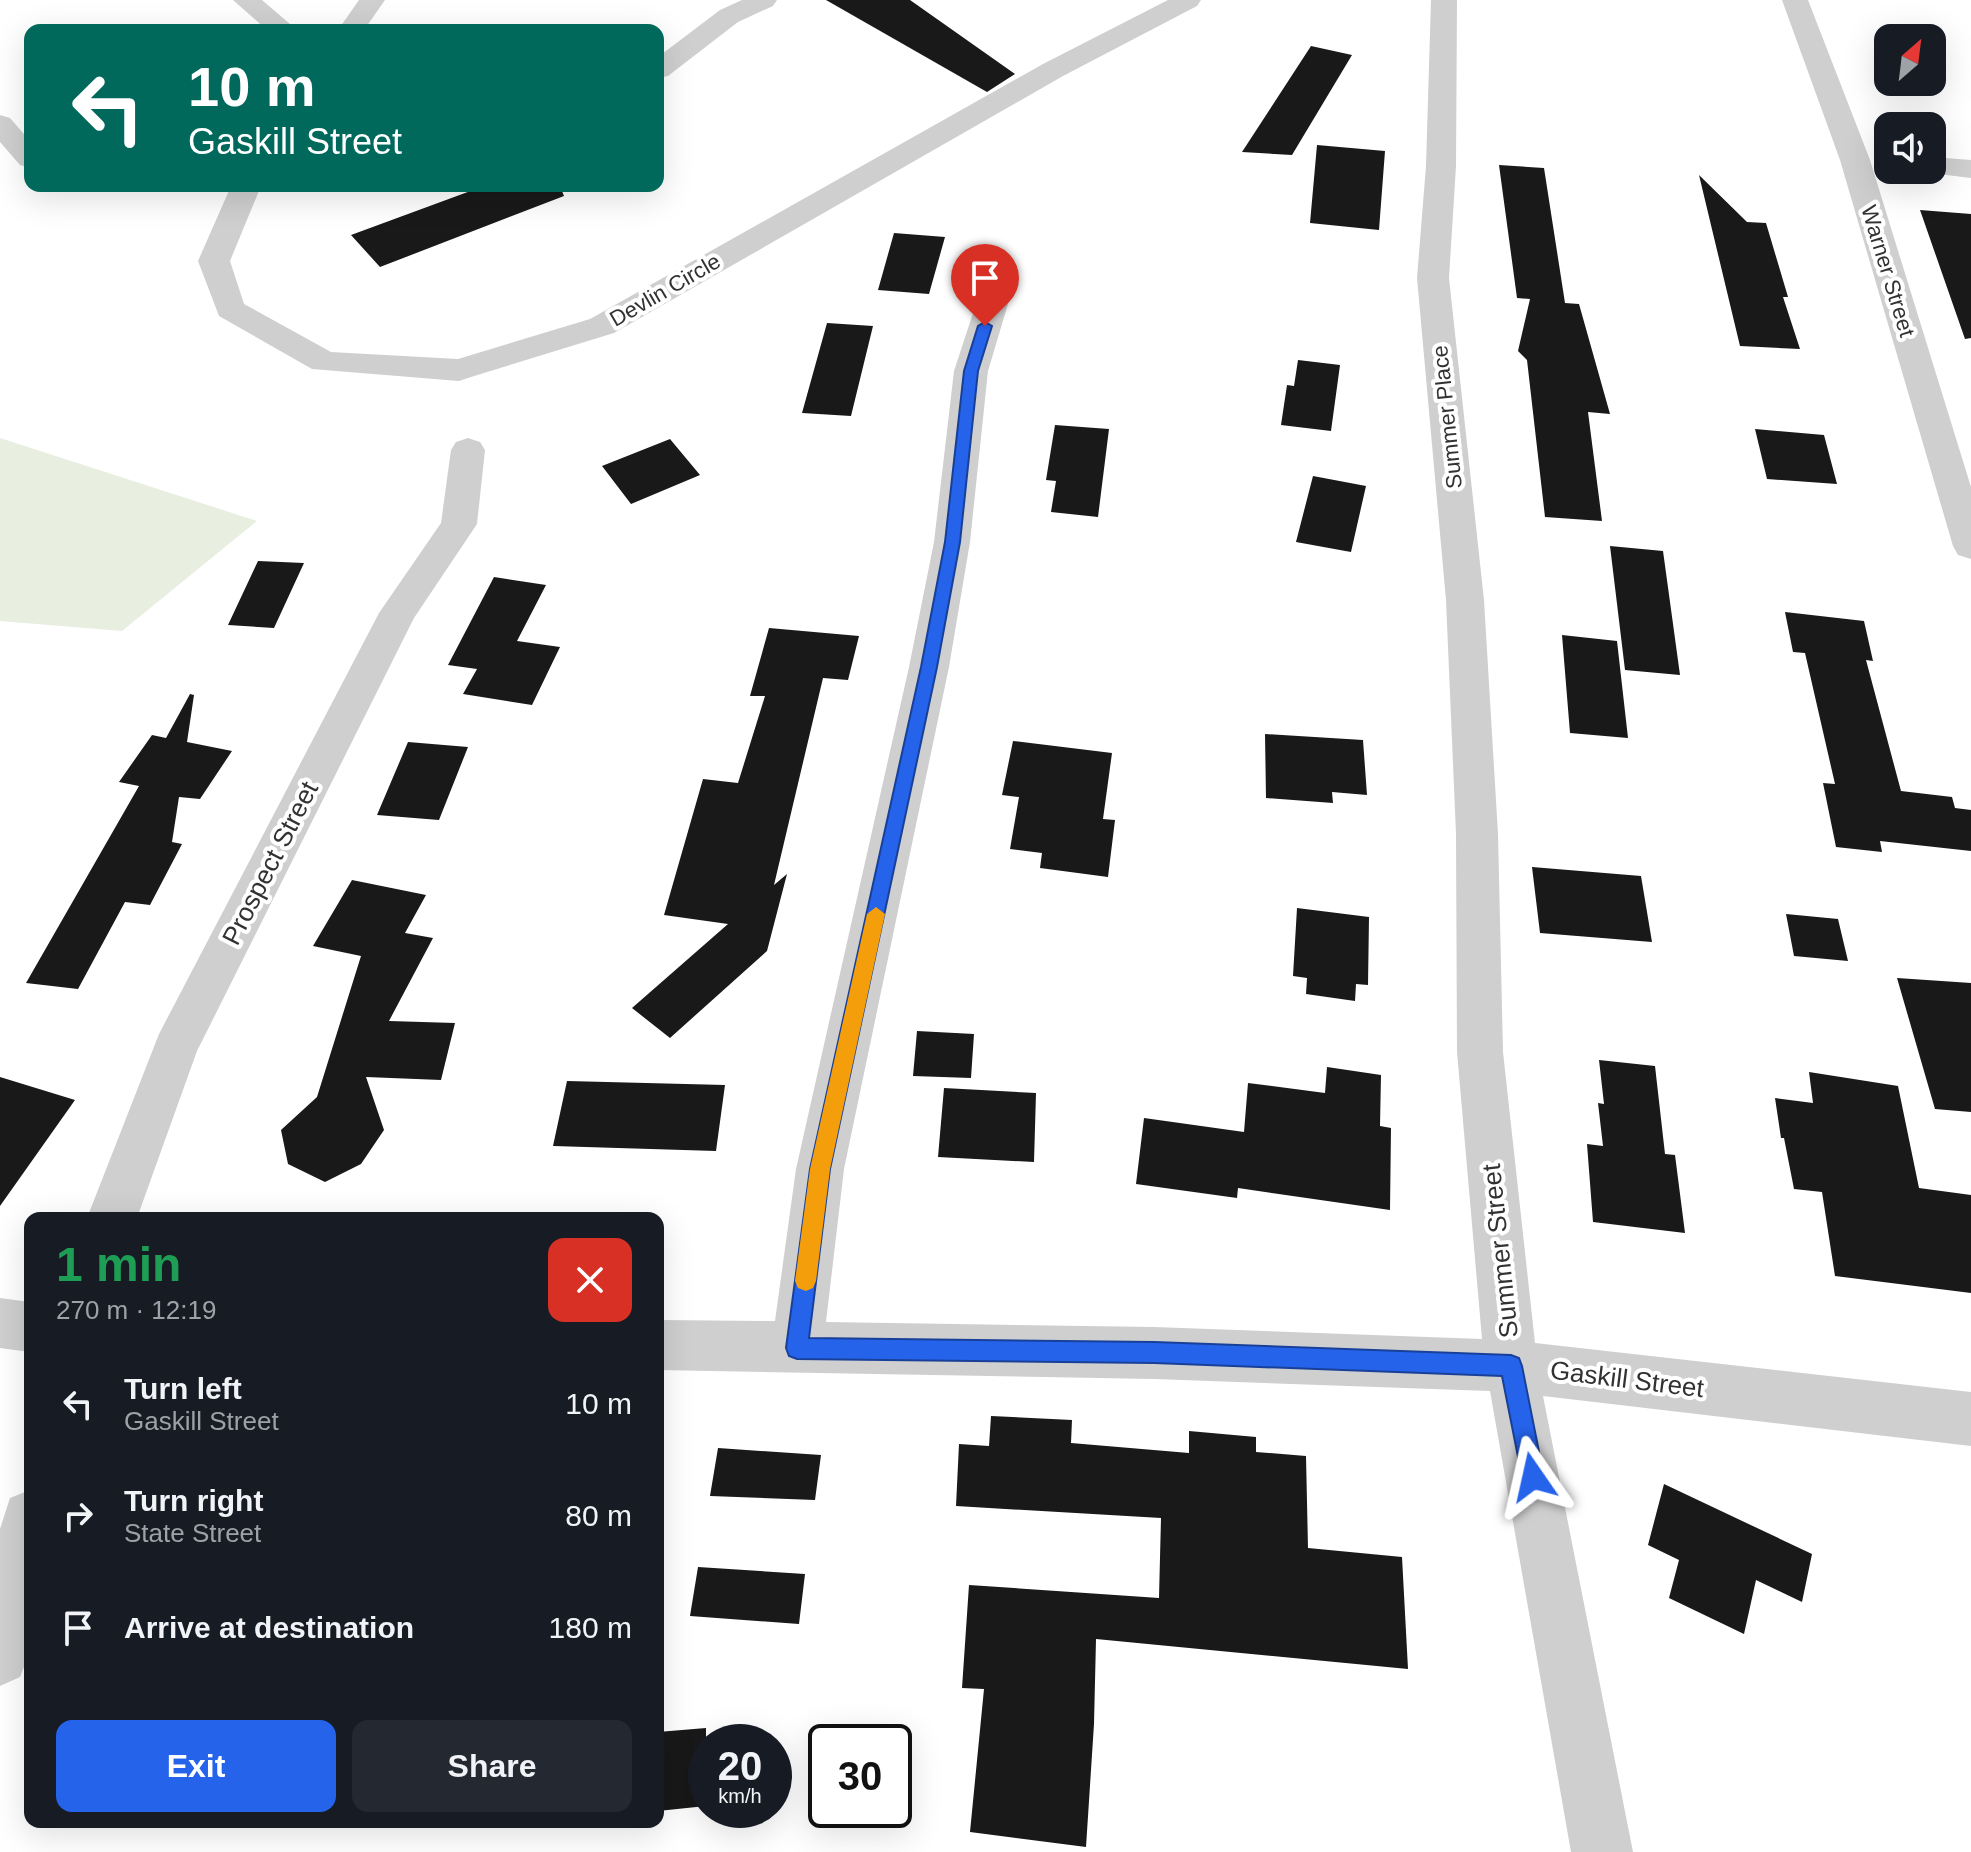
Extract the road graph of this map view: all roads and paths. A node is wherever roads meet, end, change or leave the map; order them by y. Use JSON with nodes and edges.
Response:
{"nodes":[{"id":1,"x":246,"y":0,"type":"edge"},
{"id":2,"x":372,"y":0,"type":"edge"},
{"id":3,"x":764,"y":0,"type":"edge"},
{"id":4,"x":1188,"y":0,"type":"edge"},
{"id":5,"x":1444,"y":0,"type":"edge"},
{"id":6,"x":1795,"y":0,"type":"edge"},
{"id":7,"x":276,"y":24,"type":"edge"},
{"id":8,"x":355,"y":24,"type":"edge"},
{"id":9,"x":664,"y":65,"type":"edge"},
{"id":10,"x":0,"y":124,"type":"edge"},
{"id":11,"x":24,"y":152,"type":"edge"},
{"id":12,"x":1855,"y":160,"type":"junction"},
{"id":13,"x":1874,"y":162,"type":"edge"},
{"id":14,"x":1946,"y":167,"type":"edge"},
{"id":15,"x":1971,"y":169,"type":"edge"},
{"id":16,"x":243,"y":192,"type":"edge"},
{"id":17,"x":992,"y":304,"type":"dead end"},
{"id":18,"x":468,"y":450,"type":"dead end"},
{"id":19,"x":1971,"y":546,"type":"edge"},
{"id":20,"x":1477,"y":834,"type":"joint"},
{"id":21,"x":114,"y":1212,"type":"edge"},
{"id":22,"x":0,"y":1323,"type":"edge"},
{"id":23,"x":24,"y":1326,"type":"edge"},
{"id":24,"x":664,"y":1345,"type":"edge"},
{"id":25,"x":797,"y":1348,"type":"junction"},
{"id":26,"x":1511,"y":1366,"type":"junction"},
{"id":27,"x":1971,"y":1419,"type":"edge"},
{"id":28,"x":24,"y":1546,"type":"edge"},
{"id":29,"x":0,"y":1657,"type":"edge"},
{"id":30,"x":1602,"y":1852,"type":"edge"}],
"edges":[{"from":1,"to":7,"type":"street"},
{"from":2,"to":8,"type":"street"},
{"from":3,"to":9,"type":"street"},
{"from":4,"to":16,"type":"street","name":"Devlin Circle"},
{"from":5,"to":20,"type":"street","name":"Summer Place"},
{"from":6,"to":12,"type":"street","name":"Warner Street"},
{"from":10,"to":11,"type":"street"},
{"from":12,"to":13,"type":"street"},
{"from":12,"to":19,"type":"street","name":"Warner Street"},
{"from":14,"to":15,"type":"street"},
{"from":17,"to":25,"type":"street"},
{"from":18,"to":21,"type":"street","name":"Prospect Street"},
{"from":20,"to":26,"type":"street","name":"Summer Street"},
{"from":22,"to":23,"type":"street"},
{"from":24,"to":25,"type":"street","name":"Gaskill Street"},
{"from":25,"to":26,"type":"street","name":"Gaskill Street"},
{"from":26,"to":27,"type":"street","name":"Gaskill Street"},
{"from":26,"to":30,"type":"street","name":"Summer Street"},
{"from":28,"to":29,"type":"street"}]}
